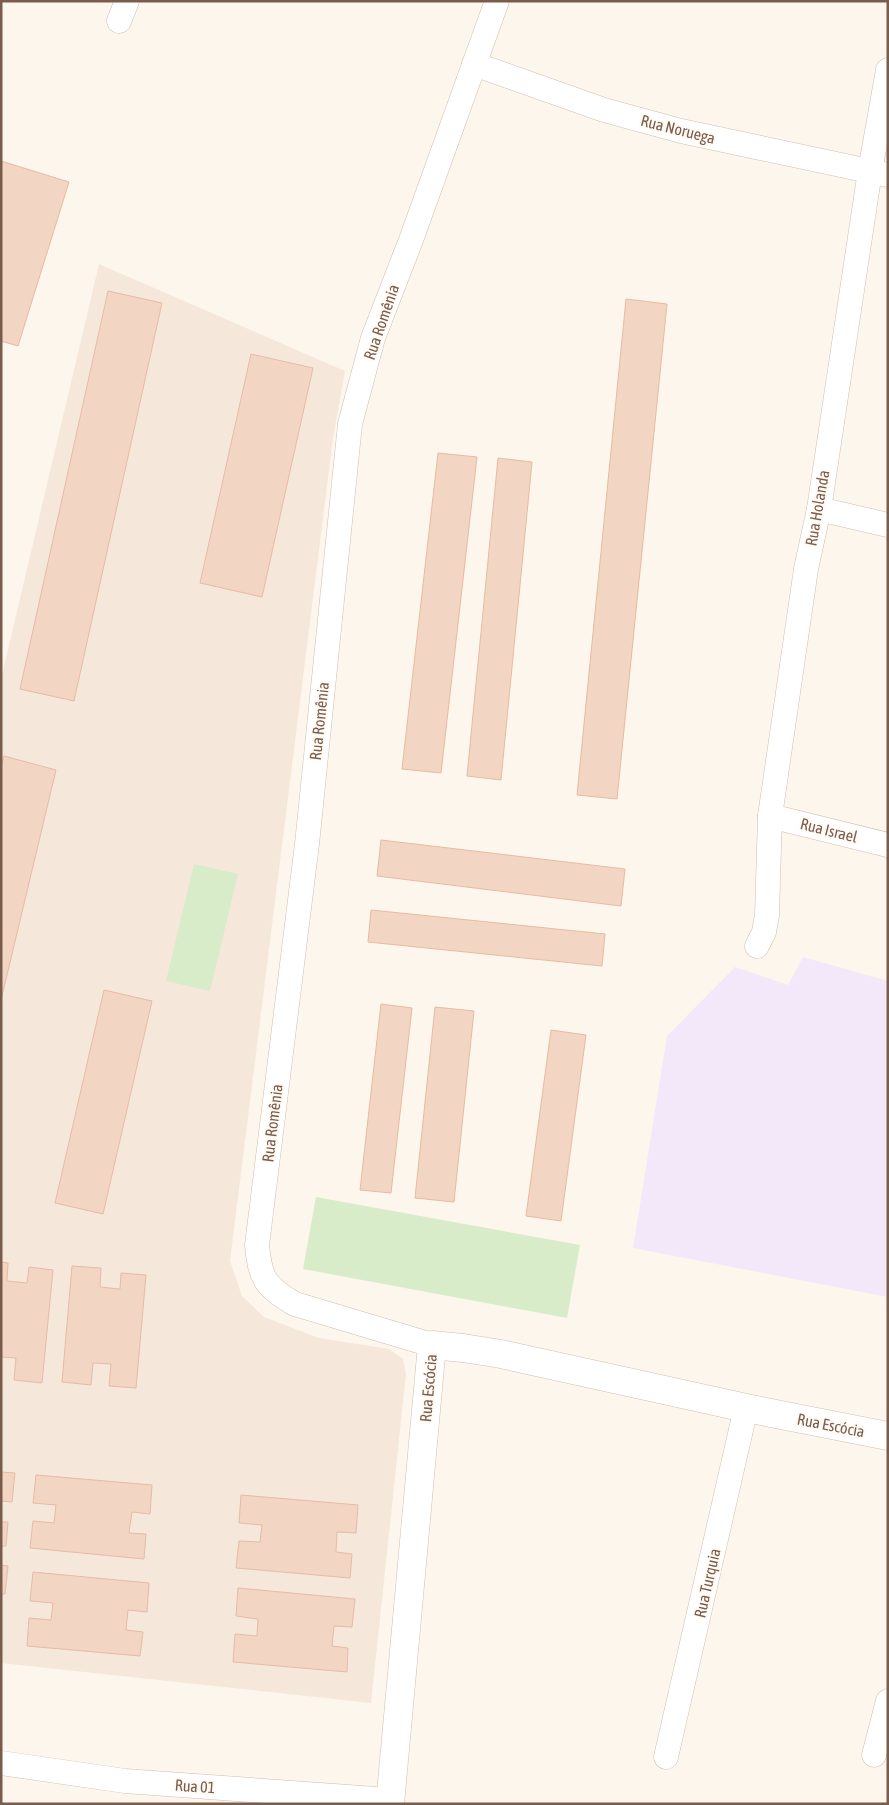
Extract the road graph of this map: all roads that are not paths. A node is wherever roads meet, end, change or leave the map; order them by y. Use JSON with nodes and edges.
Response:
{"nodes":[{"id":1,"x":496,"y":1,"type":"edge"},
{"id":2,"x":474,"y":64,"type":"junction"},
{"id":3,"x":888,"y":70,"type":"edge"},
{"id":4,"x":879,"y":173,"type":"edge"},
{"id":5,"x":819,"y":509,"type":"junction"},
{"id":6,"x":888,"y":525,"type":"edge"},
{"id":7,"x":770,"y":816,"type":"junction"},
{"id":8,"x":888,"y":845,"type":"edge"},
{"id":9,"x":757,"y":946,"type":"dead end"},
{"id":10,"x":432,"y":1345,"type":"junction"},
{"id":11,"x":746,"y":1408,"type":"junction"},
{"id":12,"x":888,"y":1436,"type":"edge"},
{"id":13,"x":888,"y":1701,"type":"edge"},
{"id":14,"x":874,"y":1755,"type":"dead end"},
{"id":15,"x":666,"y":1757,"type":"dead end"},
{"id":16,"x":1,"y":1764,"type":"edge"},
{"id":17,"x":390,"y":1802,"type":"edge"}],
"edges":[{"from":1,"to":2,"type":"street","name":"Rua Romênia"},
{"from":2,"to":4,"type":"street","name":"Rua Noruega"},
{"from":2,"to":10,"type":"street","name":"Rua Romênia"},
{"from":3,"to":4,"type":"street","name":"Rua Holanda"},
{"from":4,"to":5,"type":"street","name":"Rua Holanda"},
{"from":5,"to":6,"type":"street"},
{"from":5,"to":7,"type":"street","name":"Rua Holanda"},
{"from":7,"to":8,"type":"street","name":"Rua Israel"},
{"from":7,"to":9,"type":"street","name":"Rua Holanda"},
{"from":10,"to":11,"type":"street","name":"Rua Escócia"},
{"from":10,"to":17,"type":"street","name":"Rua Escócia"},
{"from":11,"to":12,"type":"street","name":"Rua Escócia"},
{"from":11,"to":15,"type":"street","name":"Rua Turquia"},
{"from":13,"to":14,"type":"street"},
{"from":16,"to":17,"type":"street","name":"Rua 01"}]}
